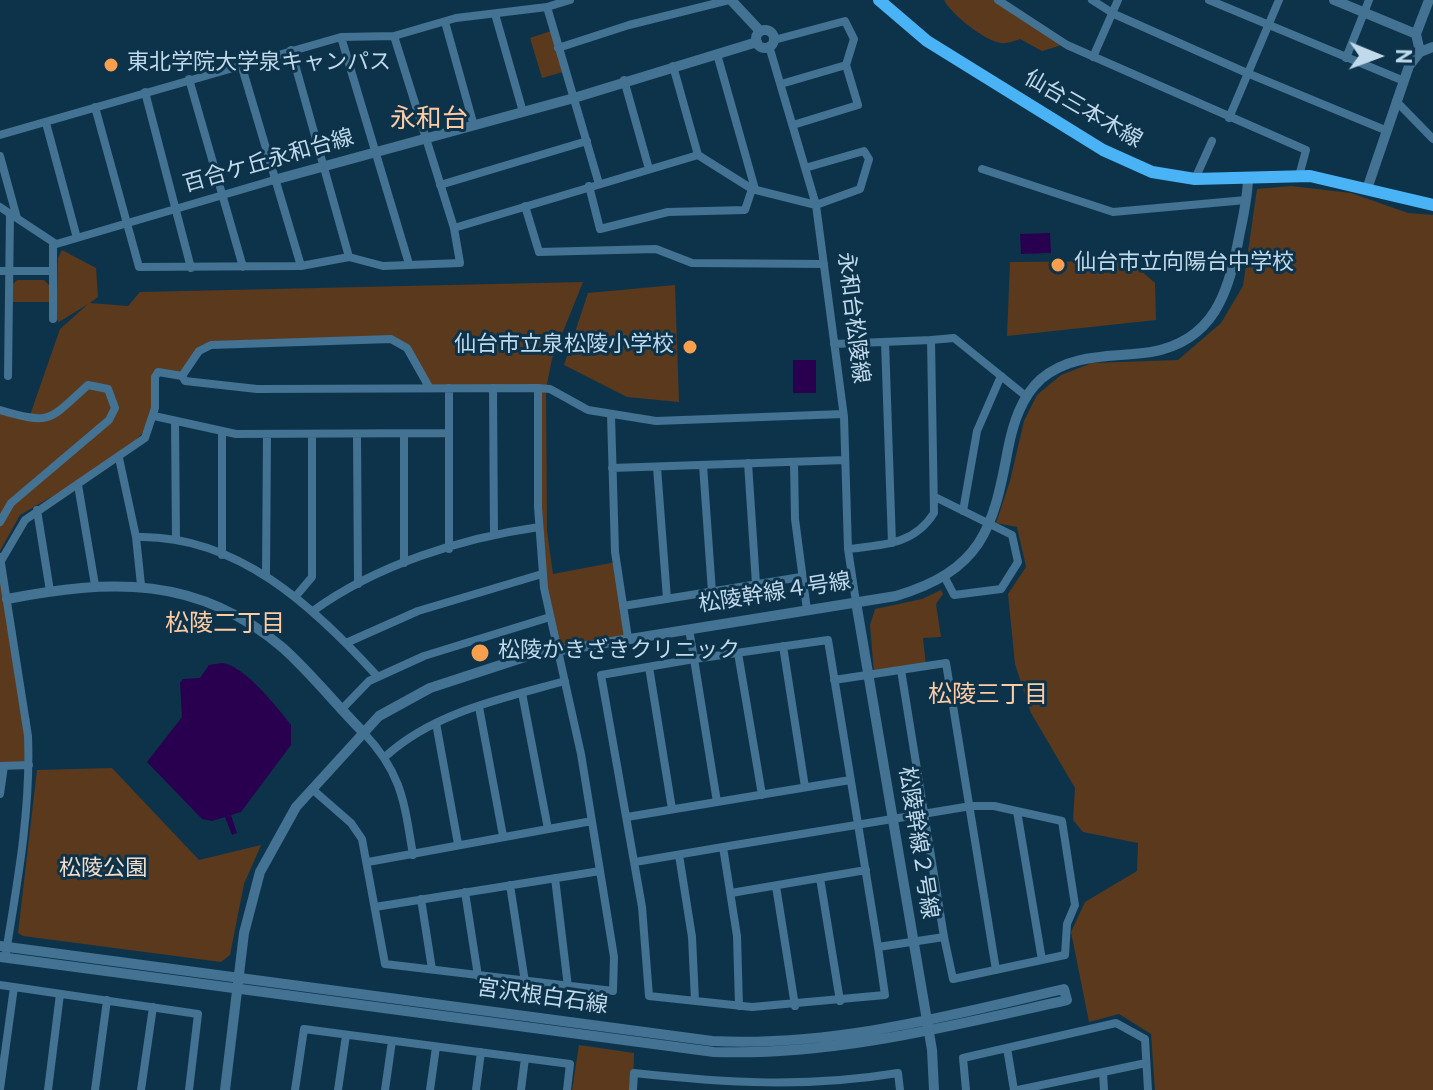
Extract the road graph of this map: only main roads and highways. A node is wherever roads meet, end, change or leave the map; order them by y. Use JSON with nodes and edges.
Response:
{"nodes":[{"id":1,"x":879,"y":0,"type":"edge"},
{"id":2,"x":1433,"y":205,"type":"edge"}],
"edges":[{"from":1,"to":2,"type":"main road","name":"仙台三本木線"}]}
